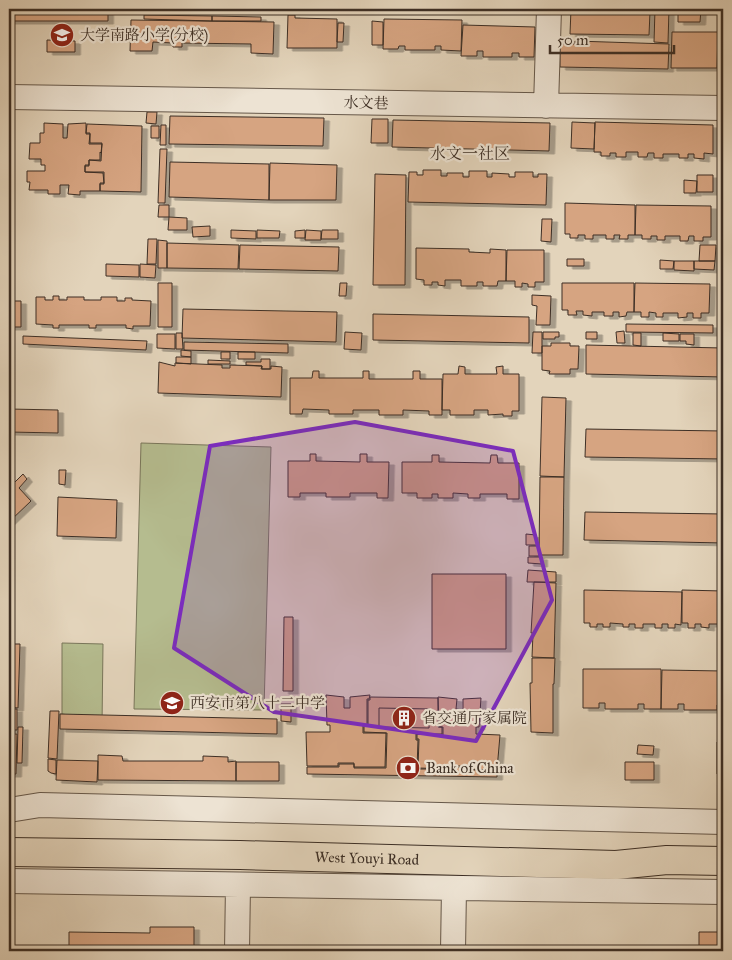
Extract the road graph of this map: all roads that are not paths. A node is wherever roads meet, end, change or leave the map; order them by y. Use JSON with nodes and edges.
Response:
{"nodes":[{"id":1,"x":549,"y":9,"type":"edge"},
{"id":2,"x":9,"y":97,"type":"edge"},
{"id":3,"x":546,"y":106,"type":"junction"},
{"id":4,"x":723,"y":108,"type":"edge"},
{"id":5,"x":9,"y":810,"type":"edge"},
{"id":6,"x":723,"y":822,"type":"edge"},
{"id":7,"x":9,"y":838,"type":"edge"},
{"id":8,"x":723,"y":847,"type":"edge"},
{"id":9,"x":9,"y":852,"type":"edge"},
{"id":10,"x":723,"y":861,"type":"edge"},
{"id":11,"x":9,"y":882,"type":"edge"},
{"id":12,"x":238,"y":885,"type":"junction"},
{"id":13,"x":454,"y":888,"type":"junction"},
{"id":14,"x":723,"y":892,"type":"edge"},
{"id":15,"x":237,"y":951,"type":"edge"},
{"id":16,"x":453,"y":951,"type":"edge"}],
"edges":[{"from":1,"to":3,"type":"street"},
{"from":2,"to":3,"type":"street","name":"水文巷"},
{"from":3,"to":4,"type":"street","name":"水文巷"},
{"from":5,"to":6,"type":"street"},
{"from":7,"to":8,"type":"main road","name":"West Youyi Road"},
{"from":9,"to":10,"type":"main road","name":"West Youyi Road"},
{"from":11,"to":12,"type":"street"},
{"from":12,"to":13,"type":"street"},
{"from":12,"to":15,"type":"street"},
{"from":13,"to":14,"type":"street"},
{"from":13,"to":16,"type":"street"}]}
